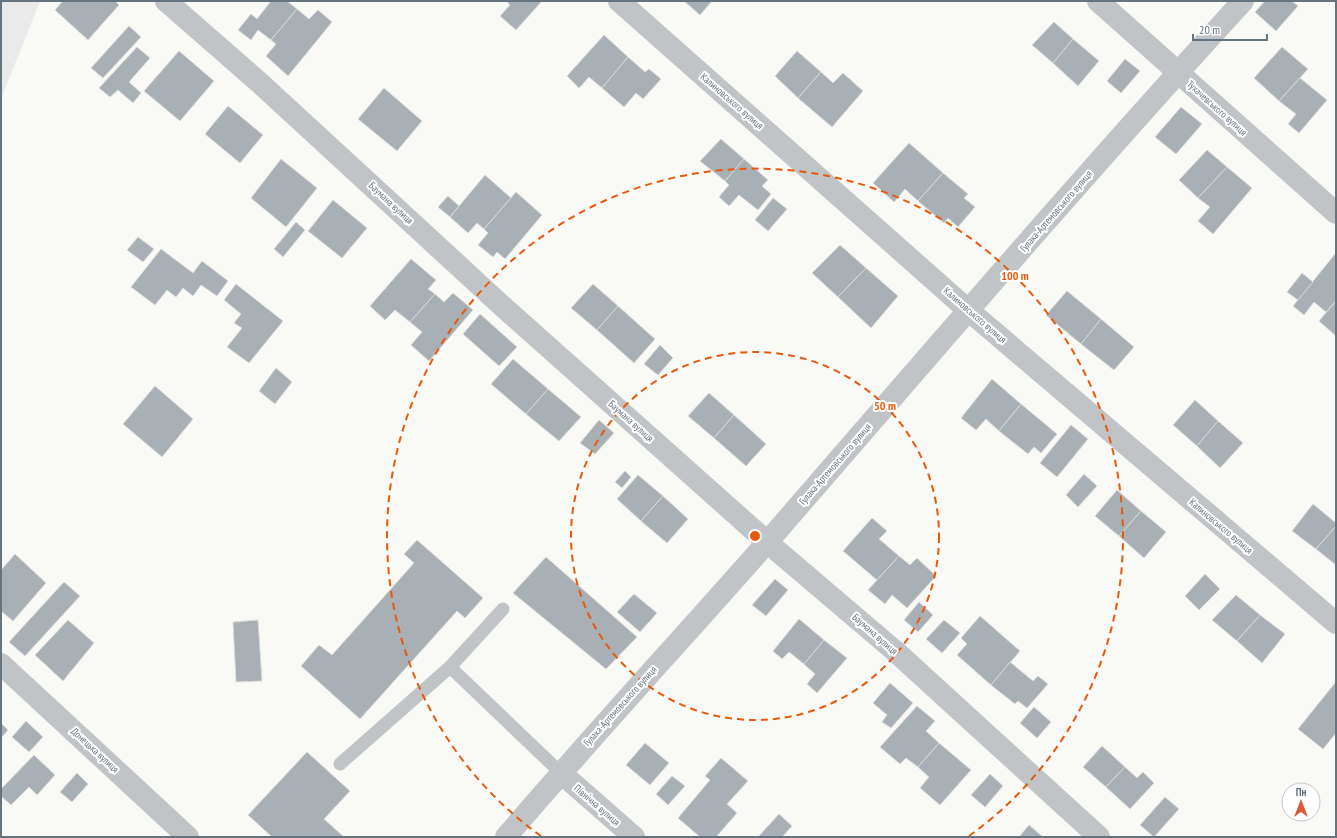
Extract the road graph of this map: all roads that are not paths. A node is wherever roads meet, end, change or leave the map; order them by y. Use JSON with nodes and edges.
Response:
{"nodes":[{"id":1,"x":166,"y":1,"type":"edge"},
{"id":2,"x":619,"y":1,"type":"edge"},
{"id":3,"x":1098,"y":1,"type":"edge"},
{"id":4,"x":1243,"y":1,"type":"edge"},
{"id":5,"x":1178,"y":73,"type":"junction"},
{"id":6,"x":1336,"y":213,"type":"edge"},
{"id":7,"x":968,"y":310,"type":"junction"},
{"id":8,"x":767,"y":542,"type":"junction"},
{"id":9,"x":503,"y":609,"type":"dead end"},
{"id":10,"x":1336,"y":623,"type":"edge"},
{"id":11,"x":1,"y":664,"type":"edge"},
{"id":12,"x":450,"y":667,"type":"junction"},
{"id":13,"x":340,"y":764,"type":"dead end"},
{"id":14,"x":561,"y":773,"type":"junction"},
{"id":15,"x":188,"y":837,"type":"edge"},
{"id":16,"x":506,"y":837,"type":"edge"},
{"id":17,"x":634,"y":837,"type":"edge"},
{"id":18,"x":1099,"y":837,"type":"edge"}],
"edges":[{"from":1,"to":8,"type":"street","name":"Баумана вулиця"},
{"from":2,"to":7,"type":"street","name":"Калиновського вулиця"},
{"from":3,"to":5,"type":"street","name":"Тухачевського вулиця"},
{"from":4,"to":5,"type":"street","name":"Гулака-Артемовського вулиця"},
{"from":5,"to":6,"type":"street","name":"Тухачевського вулиця"},
{"from":5,"to":7,"type":"street","name":"Гулака-Артемовського вулиця"},
{"from":7,"to":8,"type":"street","name":"Гулака-Артемовського вулиця"},
{"from":7,"to":10,"type":"street","name":"Калиновського вулиця"},
{"from":8,"to":14,"type":"street","name":"Гулака-Артемовського вулиця"},
{"from":8,"to":18,"type":"street","name":"Баумана вулиця"},
{"from":9,"to":12,"type":"lane"},
{"from":11,"to":15,"type":"street","name":"Донецька вулиця"},
{"from":12,"to":13,"type":"lane"},
{"from":12,"to":14,"type":"lane"},
{"from":14,"to":16,"type":"street","name":"Гулака-Артемовського вулиця"},
{"from":14,"to":17,"type":"street","name":"Північна вулиця"}]}
